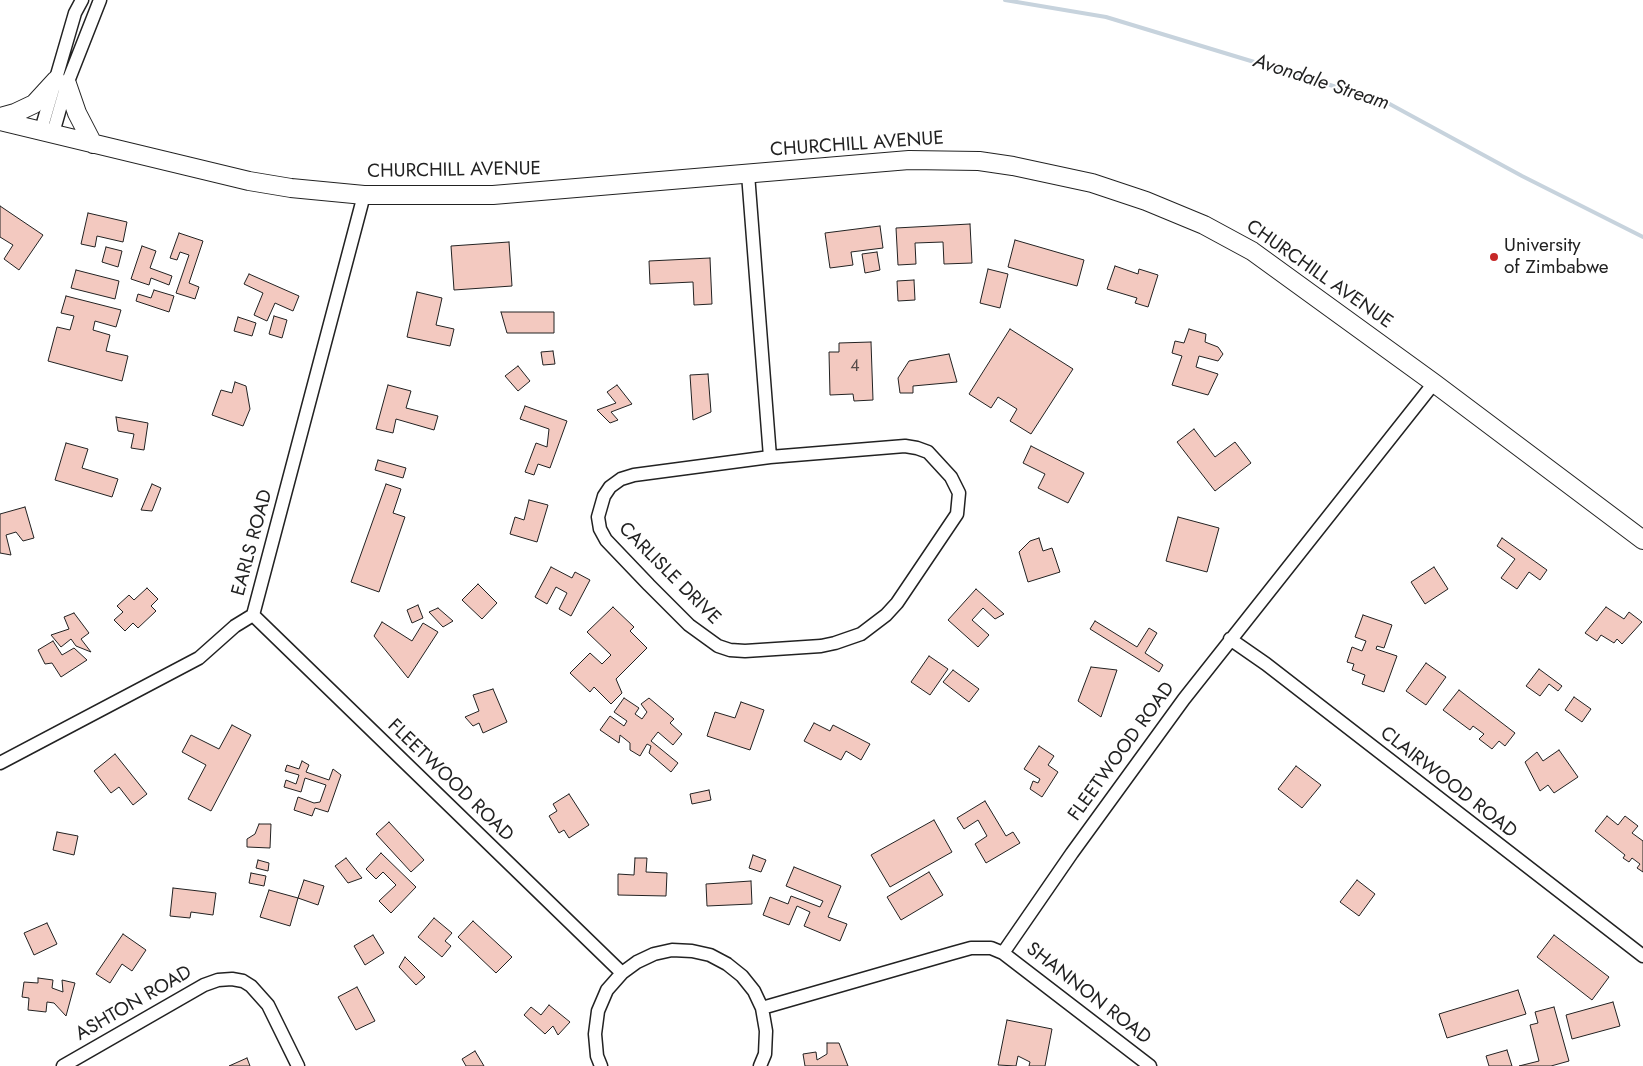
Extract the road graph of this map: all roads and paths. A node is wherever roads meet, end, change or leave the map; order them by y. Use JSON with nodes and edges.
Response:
{"nodes":[{"id":1,"x":82,"y":0,"type":"edge"},
{"id":2,"x":100,"y":0,"type":"edge"},
{"id":3,"x":62,"y":82,"type":"junction"},
{"id":4,"x":0,"y":119,"type":"edge"},
{"id":5,"x":47,"y":131,"type":"junction"},
{"id":6,"x":93,"y":144,"type":"junction"},
{"id":7,"x":748,"y":174,"type":"junction"},
{"id":8,"x":364,"y":195,"type":"junction"},
{"id":9,"x":1434,"y":382,"type":"junction"},
{"id":10,"x":770,"y":457,"type":"junction"},
{"id":11,"x":1643,"y":540,"type":"edge"},
{"id":12,"x":253,"y":615,"type":"junction"},
{"id":13,"x":1230,"y":640,"type":"junction"},
{"id":14,"x":0,"y":764,"type":"edge"},
{"id":15,"x":1003,"y":953,"type":"junction"},
{"id":16,"x":1643,"y":956,"type":"edge"},
{"id":17,"x":622,"y":973,"type":"junction"},
{"id":18,"x":762,"y":1008,"type":"junction"},
{"id":19,"x":63,"y":1066,"type":"edge"},
{"id":20,"x":298,"y":1066,"type":"edge"},
{"id":21,"x":601,"y":1066,"type":"edge"},
{"id":22,"x":760,"y":1066,"type":"edge"},
{"id":23,"x":1150,"y":1066,"type":"edge"}],
"edges":[{"from":1,"to":3,"type":"street"},
{"from":2,"to":3,"type":"street"},
{"from":3,"to":4,"type":"main road"},
{"from":3,"to":5,"type":"street"},
{"from":3,"to":6,"type":"main road"},
{"from":4,"to":5,"type":"main road","name":"CHURCHILL AVENUE"},
{"from":5,"to":6,"type":"main road","name":"CHURCHILL AVENUE"},
{"from":6,"to":8,"type":"main road","name":"CHURCHILL AVENUE"},
{"from":7,"to":8,"type":"main road","name":"CHURCHILL AVENUE"},
{"from":7,"to":9,"type":"main road","name":"CHURCHILL AVENUE"},
{"from":7,"to":10,"type":"street"},
{"from":8,"to":12,"type":"street","name":"EARLS ROAD"},
{"from":9,"to":11,"type":"main road","name":"CHURCHILL AVENUE"},
{"from":9,"to":13,"type":"street","name":"FLEETWOOD ROAD"},
{"from":10,"to":10,"type":"street","name":"CARLISLE DRIVE"},
{"from":12,"to":14,"type":"street","name":"EARLS ROAD"},
{"from":12,"to":17,"type":"street","name":"FLEETWOOD ROAD"},
{"from":13,"to":15,"type":"street","name":"FLEETWOOD ROAD"},
{"from":13,"to":16,"type":"street","name":"CLAIRWOOD ROAD"},
{"from":15,"to":18,"type":"street"},
{"from":15,"to":23,"type":"street","name":"SHANNON ROAD"},
{"from":17,"to":18,"type":"street"},
{"from":17,"to":21,"type":"street"},
{"from":18,"to":22,"type":"street"},
{"from":19,"to":20,"type":"street","name":"ASHTON ROAD"}]}
